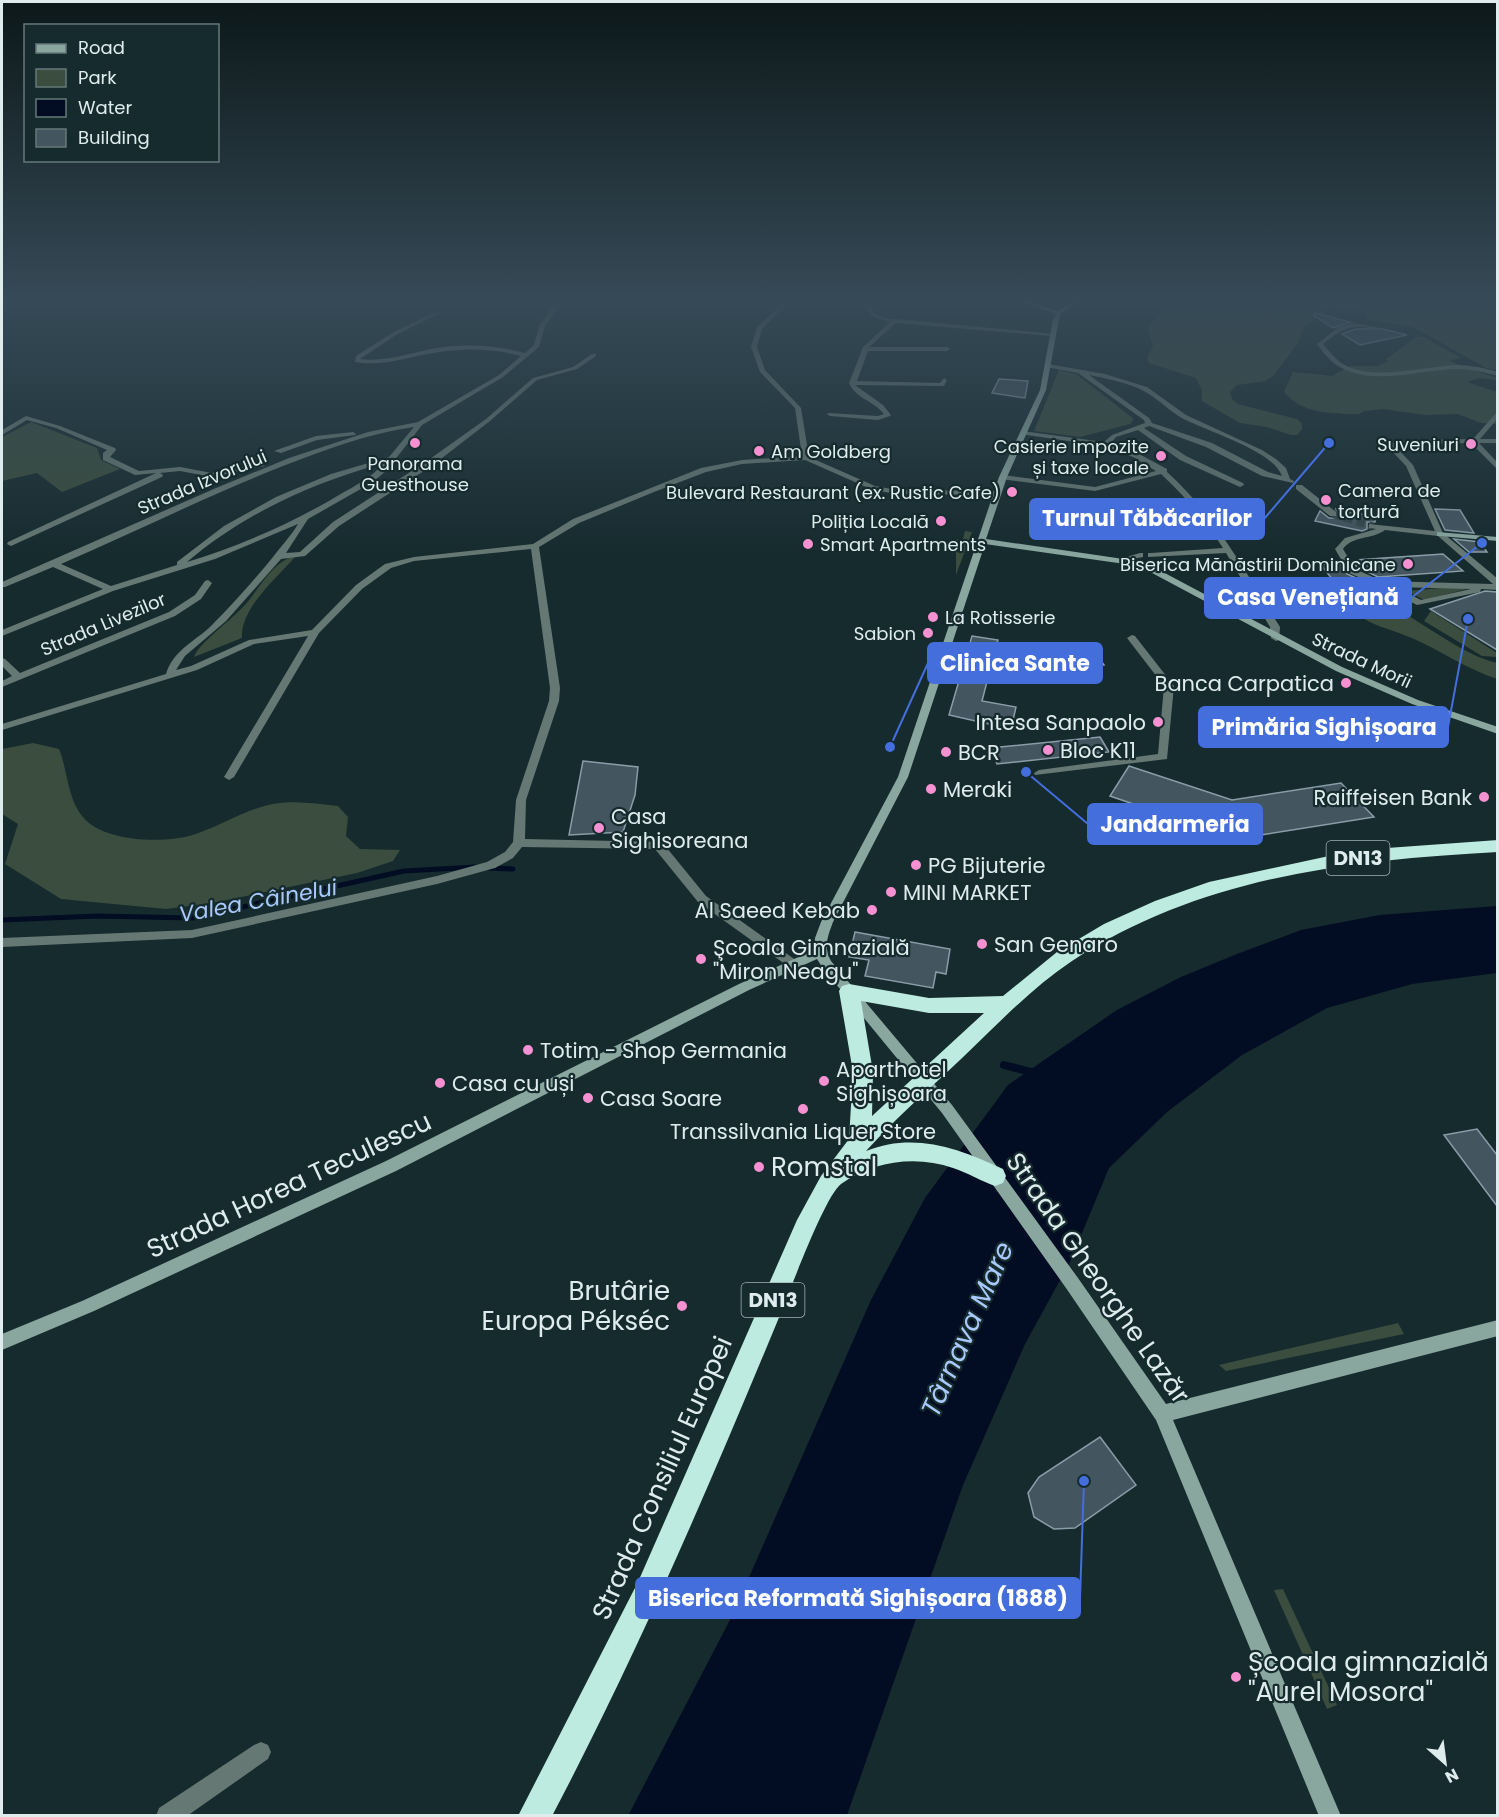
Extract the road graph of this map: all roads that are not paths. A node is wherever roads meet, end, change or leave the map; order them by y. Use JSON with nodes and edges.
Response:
{"nodes":[{"id":1,"x":483,"y":387,"type":"edge"},
{"id":2,"x":527,"y":387,"type":"edge"},
{"id":3,"x":777,"y":387,"type":"edge"},
{"id":4,"x":853,"y":387,"type":"edge"},
{"id":5,"x":1043,"y":387,"type":"edge"},
{"id":6,"x":1102,"y":387,"type":"edge"},
{"id":7,"x":1136,"y":387,"type":"edge"},
{"id":8,"x":1497,"y":413,"type":"edge"},
{"id":9,"x":830,"y":414,"type":"dead end"},
{"id":10,"x":420,"y":424,"type":"junction"},
{"id":11,"x":1149,"y":424,"type":"junction"},
{"id":12,"x":1138,"y":427,"type":"junction"},
{"id":13,"x":2,"y":433,"type":"edge"},
{"id":14,"x":368,"y":433,"type":"junction"},
{"id":15,"x":1022,"y":433,"type":"junction"},
{"id":16,"x":1497,"y":441,"type":"edge"},
{"id":17,"x":1474,"y":442,"type":"junction"},
{"id":18,"x":1106,"y":444,"type":"junction"},
{"id":19,"x":278,"y":451,"type":"dead end"},
{"id":20,"x":303,"y":456,"type":"junction"},
{"id":21,"x":806,"y":458,"type":"junction"},
{"id":22,"x":391,"y":459,"type":"junction"},
{"id":23,"x":1497,"y":468,"type":"edge"},
{"id":24,"x":174,"y":469,"type":"junction"},
{"id":25,"x":1164,"y":471,"type":"junction"},
{"id":26,"x":1003,"y":477,"type":"junction"},
{"id":27,"x":1239,"y":485,"type":"dead end"},
{"id":28,"x":1299,"y":487,"type":"dead end"},
{"id":29,"x":997,"y":494,"type":"junction"},
{"id":30,"x":1333,"y":514,"type":"tunnel mouth"},
{"id":31,"x":305,"y":518,"type":"junction"},
{"id":32,"x":63,"y":521,"type":"junction"},
{"id":33,"x":1372,"y":526,"type":"tunnel mouth"},
{"id":34,"x":1384,"y":527,"type":"junction"},
{"id":35,"x":1440,"y":534,"type":"junction"},
{"id":36,"x":2,"y":539,"type":"edge"},
{"id":37,"x":1497,"y":539,"type":"edge"},
{"id":38,"x":983,"y":541,"type":"junction"},
{"id":39,"x":11,"y":544,"type":"dead end"},
{"id":40,"x":535,"y":546,"type":"junction"},
{"id":41,"x":1229,"y":550,"type":"junction"},
{"id":42,"x":1140,"y":555,"type":"dead end"},
{"id":43,"x":1150,"y":555,"type":"dead end"},
{"id":44,"x":277,"y":557,"type":"junction"},
{"id":45,"x":1123,"y":559,"type":"junction"},
{"id":46,"x":54,"y":564,"type":"junction"},
{"id":47,"x":177,"y":567,"type":"junction"},
{"id":48,"x":208,"y":583,"type":"dead end"},
{"id":49,"x":1381,"y":584,"type":"junction"},
{"id":50,"x":2,"y":585,"type":"edge"},
{"id":51,"x":1497,"y":585,"type":"edge"},
{"id":52,"x":1487,"y":588,"type":"junction"},
{"id":53,"x":110,"y":589,"type":"junction"},
{"id":54,"x":315,"y":632,"type":"junction"},
{"id":55,"x":2,"y":633,"type":"edge"},
{"id":56,"x":1132,"y":638,"type":"dead end"},
{"id":57,"x":1276,"y":638,"type":"junction"},
{"id":58,"x":2,"y":661,"type":"edge"},
{"id":59,"x":170,"y":675,"type":"junction"},
{"id":60,"x":18,"y":677,"type":"junction"},
{"id":61,"x":2,"y":684,"type":"edge"},
{"id":62,"x":2,"y":727,"type":"edge"},
{"id":63,"x":1497,"y":731,"type":"edge"},
{"id":64,"x":1039,"y":773,"type":"dead end"},
{"id":65,"x":230,"y":777,"type":"dead end"},
{"id":66,"x":519,"y":843,"type":"junction"},
{"id":67,"x":1497,"y":846,"type":"edge"},
{"id":68,"x":2,"y":944,"type":"edge"},
{"id":69,"x":820,"y":953,"type":"junction"},
{"id":70,"x":793,"y":964,"type":"junction"},
{"id":71,"x":849,"y":991,"type":"junction"},
{"id":72,"x":1010,"y":1003,"type":"junction"},
{"id":73,"x":925,"y":1081,"type":"junction"},
{"id":74,"x":860,"y":1140,"type":"junction"},
{"id":75,"x":995,"y":1176,"type":"junction"},
{"id":76,"x":831,"y":1180,"type":"junction"},
{"id":77,"x":1497,"y":1328,"type":"edge"},
{"id":78,"x":2,"y":1342,"type":"edge"},
{"id":79,"x":1162,"y":1414,"type":"junction"},
{"id":80,"x":261,"y":1752,"type":"dead end"},
{"id":81,"x":166,"y":1815,"type":"edge"},
{"id":82,"x":534,"y":1815,"type":"edge"},
{"id":83,"x":1330,"y":1815,"type":"edge"}],
"edges":[{"from":1,"to":10,"type":"street"},
{"from":2,"to":44,"type":"street"},
{"from":3,"to":21,"type":"street"},
{"from":4,"to":9,"type":"street"},
{"from":5,"to":15,"type":"street"},
{"from":6,"to":11,"type":"street"},
{"from":7,"to":11,"type":"street"},
{"from":8,"to":17,"type":"street"},
{"from":10,"to":14,"type":"street","name":"Strada Izvorului"},
{"from":10,"to":22,"type":"street"},
{"from":11,"to":12,"type":"street"},
{"from":12,"to":18,"type":"street"},
{"from":12,"to":27,"type":"street"},
{"from":13,"to":24,"type":"street"},
{"from":14,"to":19,"type":"street"},
{"from":14,"to":20,"type":"street","name":"Strada Izvorului"},
{"from":15,"to":18,"type":"street"},
{"from":15,"to":26,"type":"street"},
{"from":16,"to":17,"type":"street"},
{"from":17,"to":23,"type":"street"},
{"from":17,"to":35,"type":"street"},
{"from":18,"to":25,"type":"street"},
{"from":20,"to":24,"type":"street"},
{"from":20,"to":46,"type":"street","name":"Strada Izvorului"},
{"from":21,"to":29,"type":"street"},
{"from":21,"to":40,"type":"street"},
{"from":22,"to":31,"type":"street"},
{"from":22,"to":47,"type":"street"},
{"from":24,"to":32,"type":"street"},
{"from":25,"to":26,"type":"street"},
{"from":25,"to":41,"type":"street"},
{"from":26,"to":29,"type":"street"},
{"from":28,"to":30,"type":"street"},
{"from":29,"to":38,"type":"street"},
{"from":31,"to":44,"type":"street"},
{"from":31,"to":47,"type":"street"},
{"from":32,"to":36,"type":"street"},
{"from":32,"to":39,"type":"street"},
{"from":33,"to":34,"type":"street"},
{"from":34,"to":35,"type":"street"},
{"from":34,"to":49,"type":"street"},
{"from":35,"to":37,"type":"street"},
{"from":35,"to":51,"type":"street"},
{"from":38,"to":45,"type":"street","name":"Strada Morii"},
{"from":38,"to":69,"type":"street"},
{"from":40,"to":54,"type":"street"},
{"from":40,"to":66,"type":"street"},
{"from":41,"to":43,"type":"street"},
{"from":41,"to":57,"type":"street"},
{"from":42,"to":45,"type":"street"},
{"from":44,"to":59,"type":"street"},
{"from":45,"to":57,"type":"street","name":"Strada Morii"},
{"from":46,"to":50,"type":"street","name":"Strada Izvorului"},
{"from":46,"to":53,"type":"street"},
{"from":47,"to":53,"type":"street"},
{"from":48,"to":60,"type":"street","name":"Strada Livezilor"},
{"from":49,"to":52,"type":"street"},
{"from":49,"to":52,"type":"street"},
{"from":51,"to":52,"type":"street"},
{"from":53,"to":55,"type":"street"},
{"from":54,"to":59,"type":"street"},
{"from":54,"to":65,"type":"street"},
{"from":56,"to":64,"type":"street"},
{"from":57,"to":63,"type":"street","name":"Strada Morii"},
{"from":58,"to":60,"type":"street"},
{"from":59,"to":62,"type":"street"},
{"from":60,"to":61,"type":"street","name":"Strada Livezilor"},
{"from":66,"to":68,"type":"street"},
{"from":66,"to":70,"type":"street"},
{"from":67,"to":72,"type":"highway","name":"Strada Consiliul Europei","number":"DN13"},
{"from":69,"to":70,"type":"street","name":"Strada Horea Teculescu"},
{"from":69,"to":71,"type":"street","name":"Strada Gheorghe Lazăr"},
{"from":70,"to":78,"type":"street","name":"Strada Horea Teculescu"},
{"from":71,"to":72,"type":"highway"},
{"from":71,"to":73,"type":"street","name":"Strada Gheorghe Lazăr"},
{"from":71,"to":74,"type":"highway"},
{"from":72,"to":73,"type":"highway","name":"Strada Consiliul Europei","number":"DN13"},
{"from":73,"to":74,"type":"highway","name":"Strada Consiliul Europei","number":"DN13"},
{"from":73,"to":75,"type":"street","name":"Strada Gheorghe Lazăr"},
{"from":74,"to":76,"type":"highway","name":"Strada Consiliul Europei","number":"DN13"},
{"from":75,"to":76,"type":"highway"},
{"from":75,"to":79,"type":"street","name":"Strada Gheorghe Lazăr"},
{"from":76,"to":82,"type":"highway","name":"Strada Consiliul Europei","number":"DN13"},
{"from":77,"to":79,"type":"street"},
{"from":79,"to":83,"type":"street","name":"Strada Gheorghe Lazăr"},
{"from":80,"to":81,"type":"street"}]}
